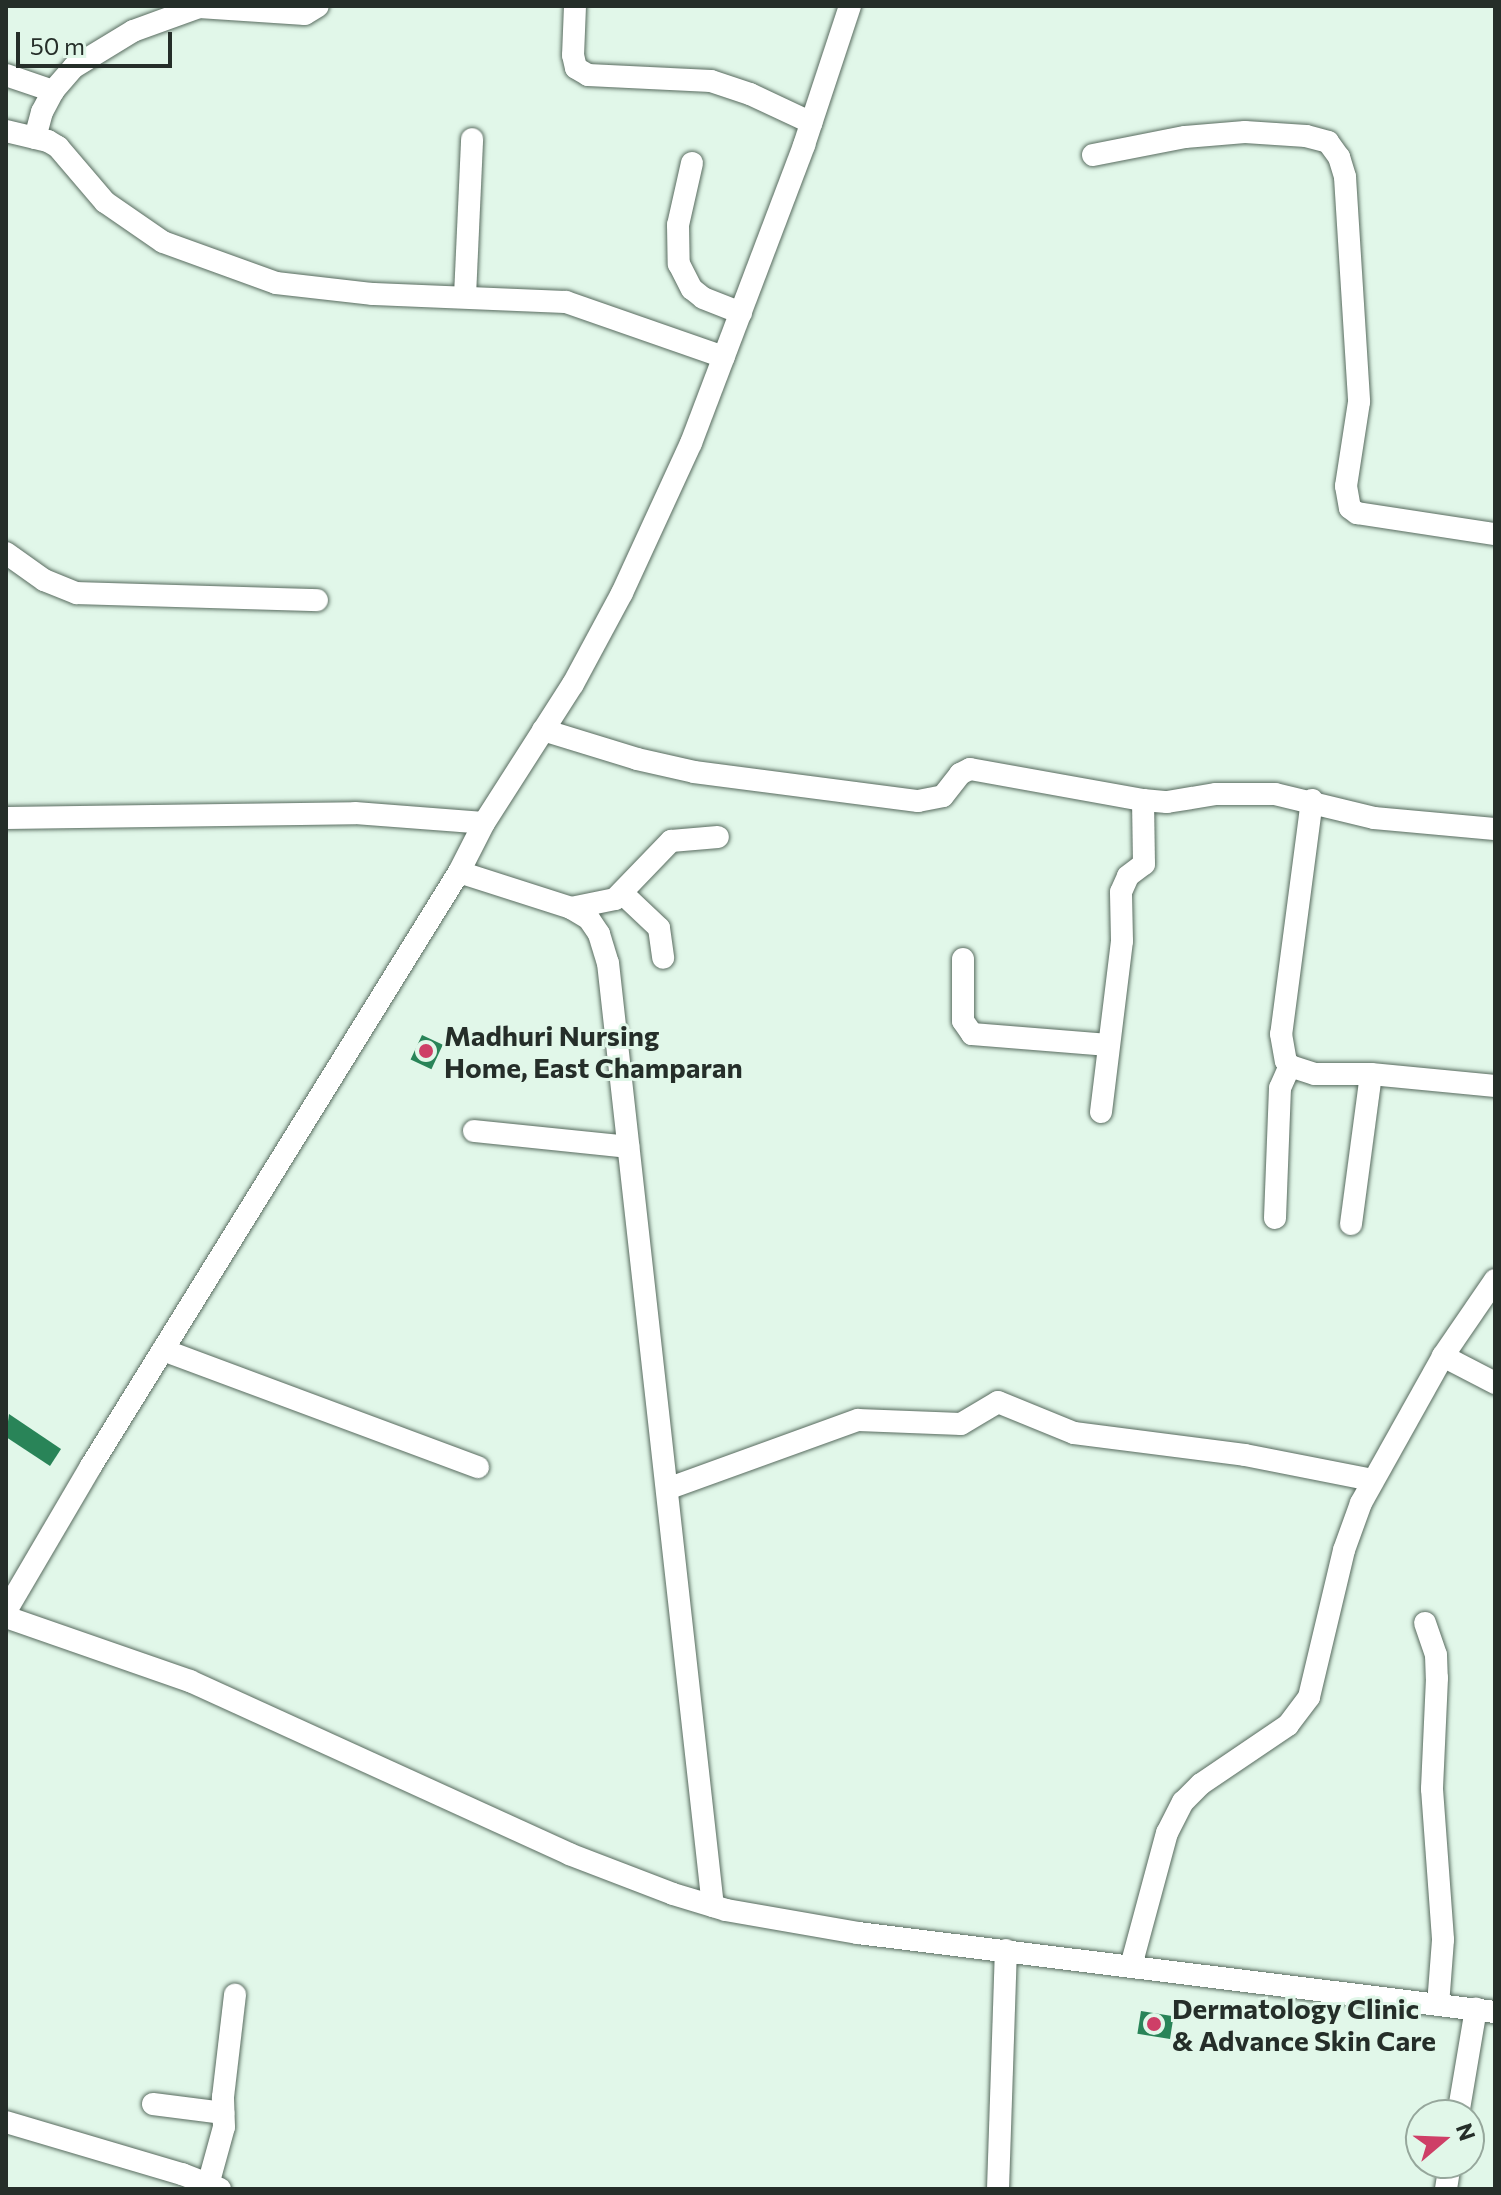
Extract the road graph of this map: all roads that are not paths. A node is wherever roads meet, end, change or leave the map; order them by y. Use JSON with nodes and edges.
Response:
{"nodes":[{"id":1,"x":318,"y":6,"type":"edge"},
{"id":2,"x":575,"y":6,"type":"edge"},
{"id":3,"x":850,"y":6,"type":"edge"},
{"id":4,"x":6,"y":75,"type":"edge"},
{"id":5,"x":53,"y":91,"type":"junction"},
{"id":6,"x":812,"y":123,"type":"junction"},
{"id":7,"x":6,"y":131,"type":"edge"},
{"id":8,"x":35,"y":138,"type":"junction"},
{"id":9,"x":472,"y":139,"type":"dead end"},
{"id":10,"x":1093,"y":155,"type":"dead end"},
{"id":11,"x":692,"y":163,"type":"dead end"},
{"id":12,"x":465,"y":296,"type":"junction"},
{"id":13,"x":741,"y":313,"type":"junction"},
{"id":14,"x":724,"y":357,"type":"junction"},
{"id":15,"x":1495,"y":534,"type":"edge"},
{"id":16,"x":6,"y":553,"type":"edge"},
{"id":17,"x":317,"y":600,"type":"dead end"},
{"id":18,"x":543,"y":730,"type":"junction"},
{"id":19,"x":1143,"y":800,"type":"junction"},
{"id":20,"x":1312,"y":800,"type":"junction"},
{"id":21,"x":6,"y":818,"type":"edge"},
{"id":22,"x":484,"y":823,"type":"junction"},
{"id":23,"x":1495,"y":829,"type":"edge"},
{"id":24,"x":718,"y":837,"type":"dead end"},
{"id":25,"x":459,"y":872,"type":"junction"},
{"id":26,"x":622,"y":893,"type":"junction"},
{"id":27,"x":571,"y":908,"type":"junction"},
{"id":28,"x":663,"y":958,"type":"dead end"},
{"id":29,"x":963,"y":959,"type":"dead end"},
{"id":30,"x":1109,"y":1045,"type":"junction"},
{"id":31,"x":1290,"y":1066,"type":"junction"},
{"id":32,"x":1371,"y":1074,"type":"junction"},
{"id":33,"x":1495,"y":1086,"type":"edge"},
{"id":34,"x":1101,"y":1112,"type":"dead end"},
{"id":35,"x":474,"y":1131,"type":"dead end"},
{"id":36,"x":628,"y":1147,"type":"junction"},
{"id":37,"x":1275,"y":1218,"type":"dead end"},
{"id":38,"x":1351,"y":1224,"type":"dead end"},
{"id":39,"x":1495,"y":1280,"type":"edge"},
{"id":40,"x":163,"y":1350,"type":"junction"},
{"id":41,"x":1443,"y":1356,"type":"junction"},
{"id":42,"x":1495,"y":1383,"type":"edge"},
{"id":43,"x":478,"y":1467,"type":"dead end"},
{"id":44,"x":1372,"y":1480,"type":"junction"},
{"id":45,"x":667,"y":1489,"type":"junction"},
{"id":46,"x":6,"y":1614,"type":"edge"},
{"id":47,"x":1425,"y":1623,"type":"dead end"},
{"id":48,"x":713,"y":1906,"type":"junction"},
{"id":49,"x":1006,"y":1950,"type":"junction"},
{"id":50,"x":1131,"y":1966,"type":"junction"},
{"id":51,"x":235,"y":1995,"type":"dead end"},
{"id":52,"x":1438,"y":2005,"type":"junction"},
{"id":53,"x":1485,"y":2011,"type":"edge"},
{"id":54,"x":1462,"y":2099,"type":"edge"},
{"id":55,"x":153,"y":2104,"type":"dead end"},
{"id":56,"x":223,"y":2113,"type":"junction"},
{"id":57,"x":6,"y":2122,"type":"edge"},
{"id":58,"x":214,"y":2187,"type":"edge"},
{"id":59,"x":998,"y":2189,"type":"edge"}],
"edges":[{"from":1,"to":5,"type":"street"},
{"from":2,"to":6,"type":"street"},
{"from":3,"to":6,"type":"street"},
{"from":4,"to":5,"type":"street"},
{"from":5,"to":8,"type":"street"},
{"from":6,"to":13,"type":"street"},
{"from":7,"to":8,"type":"street"},
{"from":8,"to":12,"type":"street"},
{"from":9,"to":12,"type":"street"},
{"from":10,"to":15,"type":"street"},
{"from":11,"to":13,"type":"street"},
{"from":12,"to":14,"type":"street"},
{"from":13,"to":14,"type":"street"},
{"from":14,"to":18,"type":"street"},
{"from":16,"to":17,"type":"street"},
{"from":18,"to":19,"type":"street"},
{"from":18,"to":22,"type":"street"},
{"from":19,"to":20,"type":"street"},
{"from":19,"to":30,"type":"street"},
{"from":20,"to":23,"type":"street"},
{"from":20,"to":31,"type":"street"},
{"from":21,"to":22,"type":"street"},
{"from":22,"to":25,"type":"street"},
{"from":24,"to":26,"type":"street"},
{"from":25,"to":27,"type":"street"},
{"from":25,"to":40,"type":"street"},
{"from":26,"to":27,"type":"street"},
{"from":26,"to":28,"type":"street"},
{"from":27,"to":36,"type":"street"},
{"from":29,"to":30,"type":"street"},
{"from":30,"to":34,"type":"street"},
{"from":31,"to":32,"type":"street"},
{"from":31,"to":37,"type":"street"},
{"from":32,"to":33,"type":"street"},
{"from":32,"to":38,"type":"street"},
{"from":35,"to":36,"type":"street"},
{"from":36,"to":45,"type":"street"},
{"from":39,"to":41,"type":"street"},
{"from":40,"to":43,"type":"street"},
{"from":40,"to":46,"type":"street"},
{"from":41,"to":42,"type":"street"},
{"from":41,"to":44,"type":"street"},
{"from":44,"to":45,"type":"street"},
{"from":44,"to":50,"type":"street"},
{"from":45,"to":48,"type":"street"},
{"from":46,"to":48,"type":"street"},
{"from":47,"to":52,"type":"street"},
{"from":48,"to":49,"type":"street"},
{"from":49,"to":50,"type":"street"},
{"from":49,"to":59,"type":"street"},
{"from":50,"to":52,"type":"street"},
{"from":51,"to":56,"type":"street"},
{"from":52,"to":53,"type":"street"},
{"from":53,"to":54,"type":"street"},
{"from":55,"to":56,"type":"street"},
{"from":56,"to":58,"type":"street"},
{"from":57,"to":58,"type":"street"}]}
